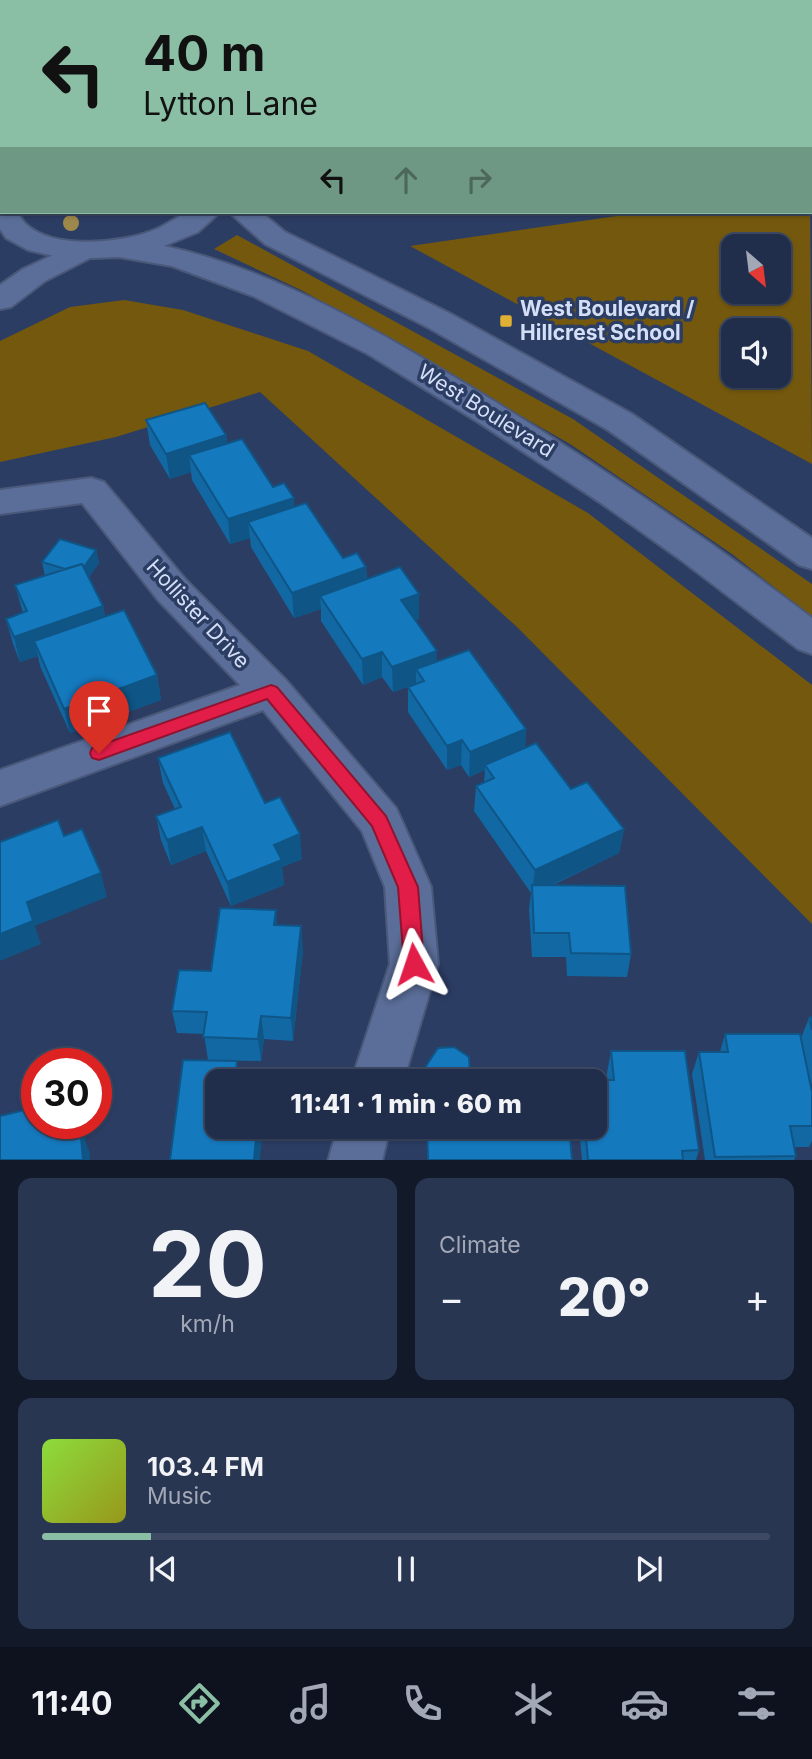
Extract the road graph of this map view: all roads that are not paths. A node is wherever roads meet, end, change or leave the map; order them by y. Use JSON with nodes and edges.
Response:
{"nodes":[{"id":1,"x":7,"y":214,"type":"edge"},
{"id":2,"x":204,"y":214,"type":"edge"},
{"id":3,"x":245,"y":214,"type":"edge"},
{"id":4,"x":125,"y":249,"type":"junction"},
{"id":5,"x":81,"y":251,"type":"junction"},
{"id":6,"x":0,"y":300,"type":"edge"},
{"id":7,"x":0,"y":502,"type":"edge"},
{"id":8,"x":812,"y":556,"type":"edge"},
{"id":9,"x":812,"y":639,"type":"edge"},
{"id":10,"x":271,"y":691,"type":"junction"},
{"id":11,"x":0,"y":789,"type":"edge"},
{"id":12,"x":381,"y":1069,"type":"edge"},
{"id":13,"x":361,"y":1139,"type":"edge"},
{"id":14,"x":355,"y":1160,"type":"edge"}],
"edges":[{"from":1,"to":5,"type":"main road"},
{"from":2,"to":4,"type":"main road"},
{"from":3,"to":8,"type":"main road"},
{"from":4,"to":5,"type":"main road"},
{"from":4,"to":9,"type":"main road","name":"West Boulevard"},
{"from":5,"to":6,"type":"main road"},
{"from":7,"to":10,"type":"main road","name":"Hollister Drive"},
{"from":10,"to":11,"type":"main road"},
{"from":10,"to":12,"type":"main road","name":"Hollister Drive"},
{"from":13,"to":14,"type":"main road"}]}
